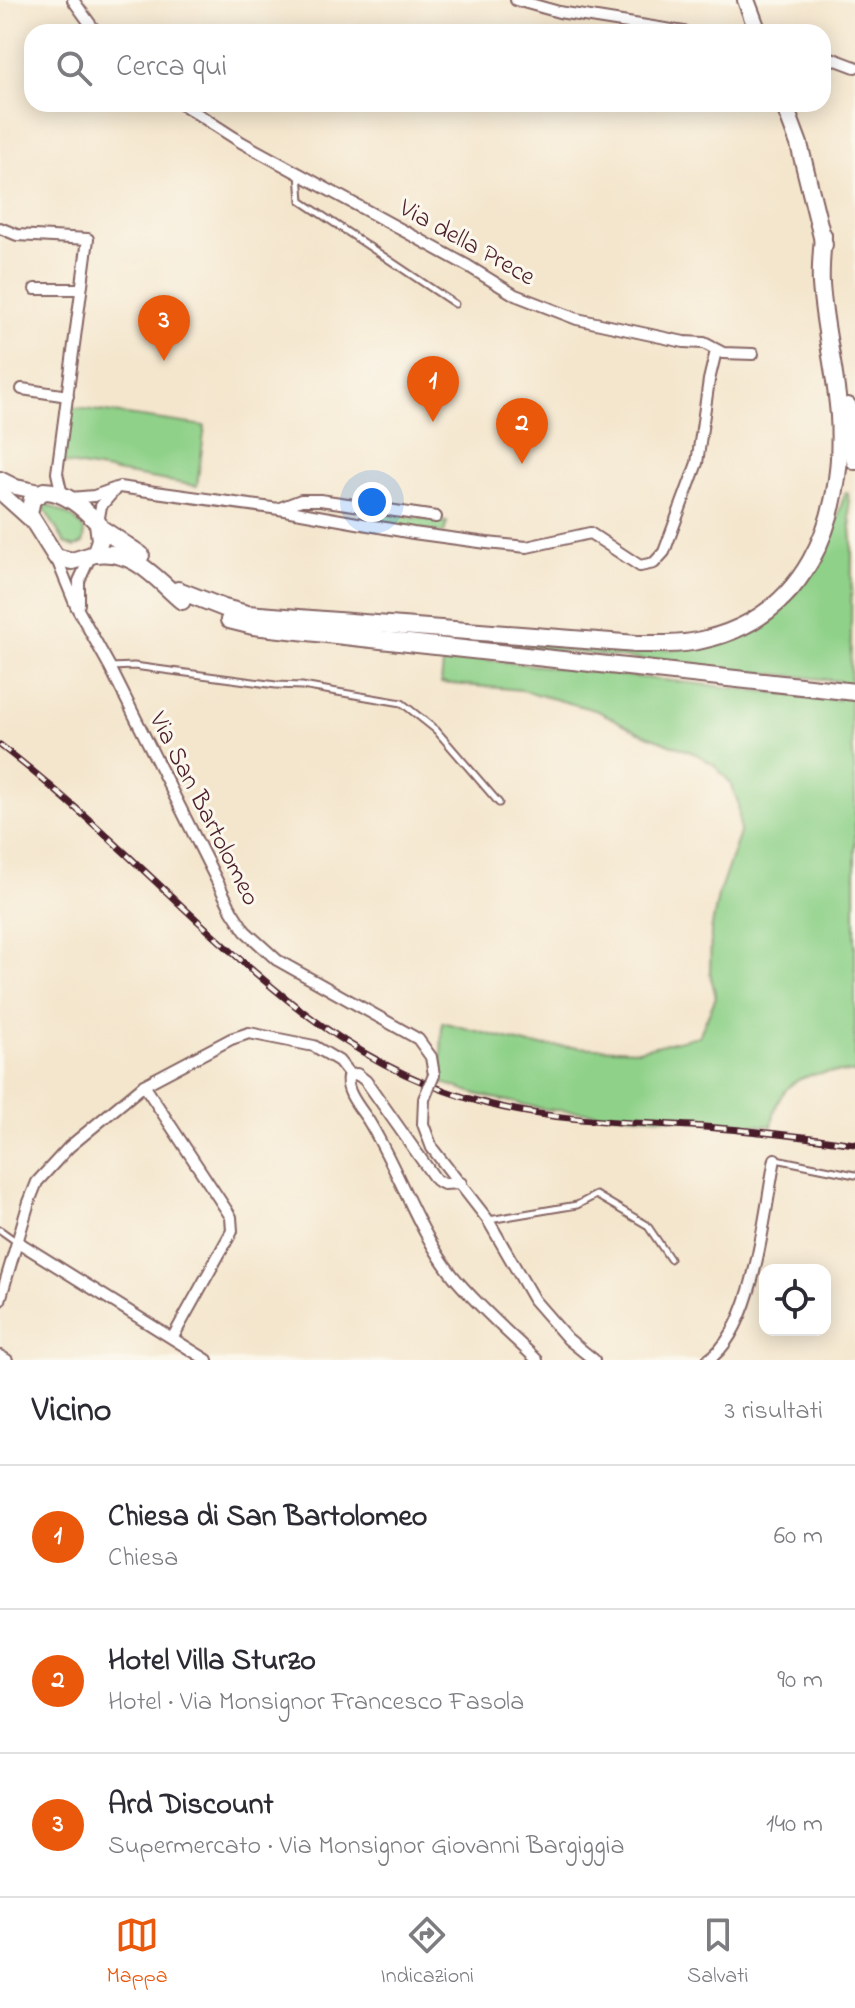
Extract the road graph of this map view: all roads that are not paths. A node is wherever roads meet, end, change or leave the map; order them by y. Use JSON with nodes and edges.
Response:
{"nodes":[{"id":1,"x":73,"y":0,"type":"edge"},
{"id":2,"x":516,"y":0,"type":"edge"},
{"id":3,"x":746,"y":0,"type":"edge"},
{"id":4,"x":90,"y":24,"type":"edge"},
{"id":5,"x":634,"y":24,"type":"edge"},
{"id":6,"x":755,"y":24,"type":"edge"},
{"id":7,"x":831,"y":58,"type":"edge"},
{"id":8,"x":855,"y":67,"type":"edge"},
{"id":9,"x":194,"y":112,"type":"edge"},
{"id":10,"x":787,"y":112,"type":"edge"},
{"id":11,"x":299,"y":172,"type":"junction"},
{"id":12,"x":0,"y":228,"type":"edge"},
{"id":13,"x":35,"y":289,"type":"dead end"},
{"id":14,"x":81,"y":289,"type":"junction"},
{"id":15,"x":455,"y":304,"type":"dead end"},
{"id":16,"x":716,"y":351,"type":"junction"},
{"id":17,"x":753,"y":354,"type":"dead end"},
{"id":18,"x":837,"y":363,"type":"junction"},
{"id":19,"x":22,"y":389,"type":"dead end"},
{"id":20,"x":68,"y":396,"type":"junction"},
{"id":21,"x":59,"y":455,"type":"junction"},
{"id":22,"x":855,"y":461,"type":"edge"},
{"id":23,"x":0,"y":479,"type":"edge"},
{"id":24,"x":119,"y":487,"type":"junction"},
{"id":25,"x":42,"y":491,"type":"junction"},
{"id":26,"x":0,"y":492,"type":"edge"},
{"id":27,"x":65,"y":496,"type":"junction"},
{"id":28,"x":279,"y":509,"type":"junction"},
{"id":29,"x":436,"y":517,"type":"dead end"},
{"id":30,"x":30,"y":519,"type":"junction"},
{"id":31,"x":99,"y":525,"type":"junction"},
{"id":32,"x":92,"y":555,"type":"junction"},
{"id":33,"x":56,"y":557,"type":"junction"},
{"id":34,"x":178,"y":590,"type":"junction"},
{"id":35,"x":209,"y":613,"type":"junction"},
{"id":36,"x":81,"y":614,"type":"junction"},
{"id":37,"x":110,"y":667,"type":"junction"},
{"id":38,"x":848,"y":691,"type":"edge"},
{"id":39,"x":499,"y":803,"type":"dead end"},
{"id":40,"x":350,"y":1075,"type":"junction"},
{"id":41,"x":144,"y":1085,"type":"junction"},
{"id":42,"x":775,"y":1159,"type":"joint"},
{"id":43,"x":855,"y":1175,"type":"edge"},
{"id":44,"x":461,"y":1183,"type":"junction"},
{"id":45,"x":488,"y":1220,"type":"junction"},
{"id":46,"x":0,"y":1230,"type":"edge"},
{"id":47,"x":18,"y":1242,"type":"junction"},
{"id":48,"x":670,"y":1259,"type":"dead end"},
{"id":49,"x":0,"y":1300,"type":"edge"},
{"id":50,"x":173,"y":1337,"type":"junction"},
{"id":51,"x":0,"y":1356,"type":"edge"},
{"id":52,"x":7,"y":1360,"type":"edge"},
{"id":53,"x":207,"y":1360,"type":"edge"},
{"id":54,"x":537,"y":1360,"type":"edge"},
{"id":55,"x":594,"y":1360,"type":"edge"},
{"id":56,"x":708,"y":1360,"type":"edge"}],
"edges":[{"from":1,"to":4,"type":"street"},
{"from":2,"to":5,"type":"street"},
{"from":3,"to":6,"type":"main road"},
{"from":7,"to":8,"type":"street"},
{"from":9,"to":11,"type":"street","name":"Via della Prece"},
{"from":10,"to":18,"type":"main road"},
{"from":11,"to":15,"type":"lane"},
{"from":11,"to":16,"type":"street","name":"Via della Prece"},
{"from":12,"to":14,"type":"street"},
{"from":13,"to":14,"type":"street"},
{"from":14,"to":20,"type":"street"},
{"from":16,"to":17,"type":"street","name":"Via della Prece"},
{"from":16,"to":28,"type":"street"},
{"from":18,"to":22,"type":"main road"},
{"from":18,"to":34,"type":"main road"},
{"from":19,"to":20,"type":"street"},
{"from":20,"to":21,"type":"street"},
{"from":21,"to":25,"type":"street"},
{"from":21,"to":27,"type":"street"},
{"from":23,"to":25,"type":"main road"},
{"from":24,"to":27,"type":"street"},
{"from":24,"to":28,"type":"street"},
{"from":24,"to":31,"type":"street"},
{"from":25,"to":27,"type":"main road"},
{"from":25,"to":30,"type":"main road"},
{"from":26,"to":30,"type":"main road"},
{"from":27,"to":31,"type":"main road"},
{"from":28,"to":29,"type":"street"},
{"from":30,"to":33,"type":"main road"},
{"from":31,"to":32,"type":"main road"},
{"from":31,"to":34,"type":"main road"},
{"from":32,"to":33,"type":"main road"},
{"from":32,"to":35,"type":"main road"},
{"from":32,"to":36,"type":"street"},
{"from":33,"to":36,"type":"street","name":"Via San Bartolomeo"},
{"from":34,"to":35,"type":"main road"},
{"from":35,"to":38,"type":"main road"},
{"from":36,"to":37,"type":"street","name":"Via San Bartolomeo"},
{"from":37,"to":39,"type":"lane"},
{"from":37,"to":44,"type":"street","name":"Via San Bartolomeo","bridge":true},
{"from":40,"to":41,"type":"street"},
{"from":40,"to":44,"type":"street"},
{"from":40,"to":54,"type":"street"},
{"from":41,"to":47,"type":"street"},
{"from":41,"to":50,"type":"street"},
{"from":42,"to":43,"type":"lane"},
{"from":42,"to":56,"type":"street"},
{"from":44,"to":45,"type":"street"},
{"from":45,"to":48,"type":"lane"},
{"from":45,"to":55,"type":"street"},
{"from":46,"to":47,"type":"lane"},
{"from":47,"to":49,"type":"street"},
{"from":47,"to":50,"type":"street"},
{"from":50,"to":53,"type":"street"},
{"from":51,"to":52,"type":"street"}]}
